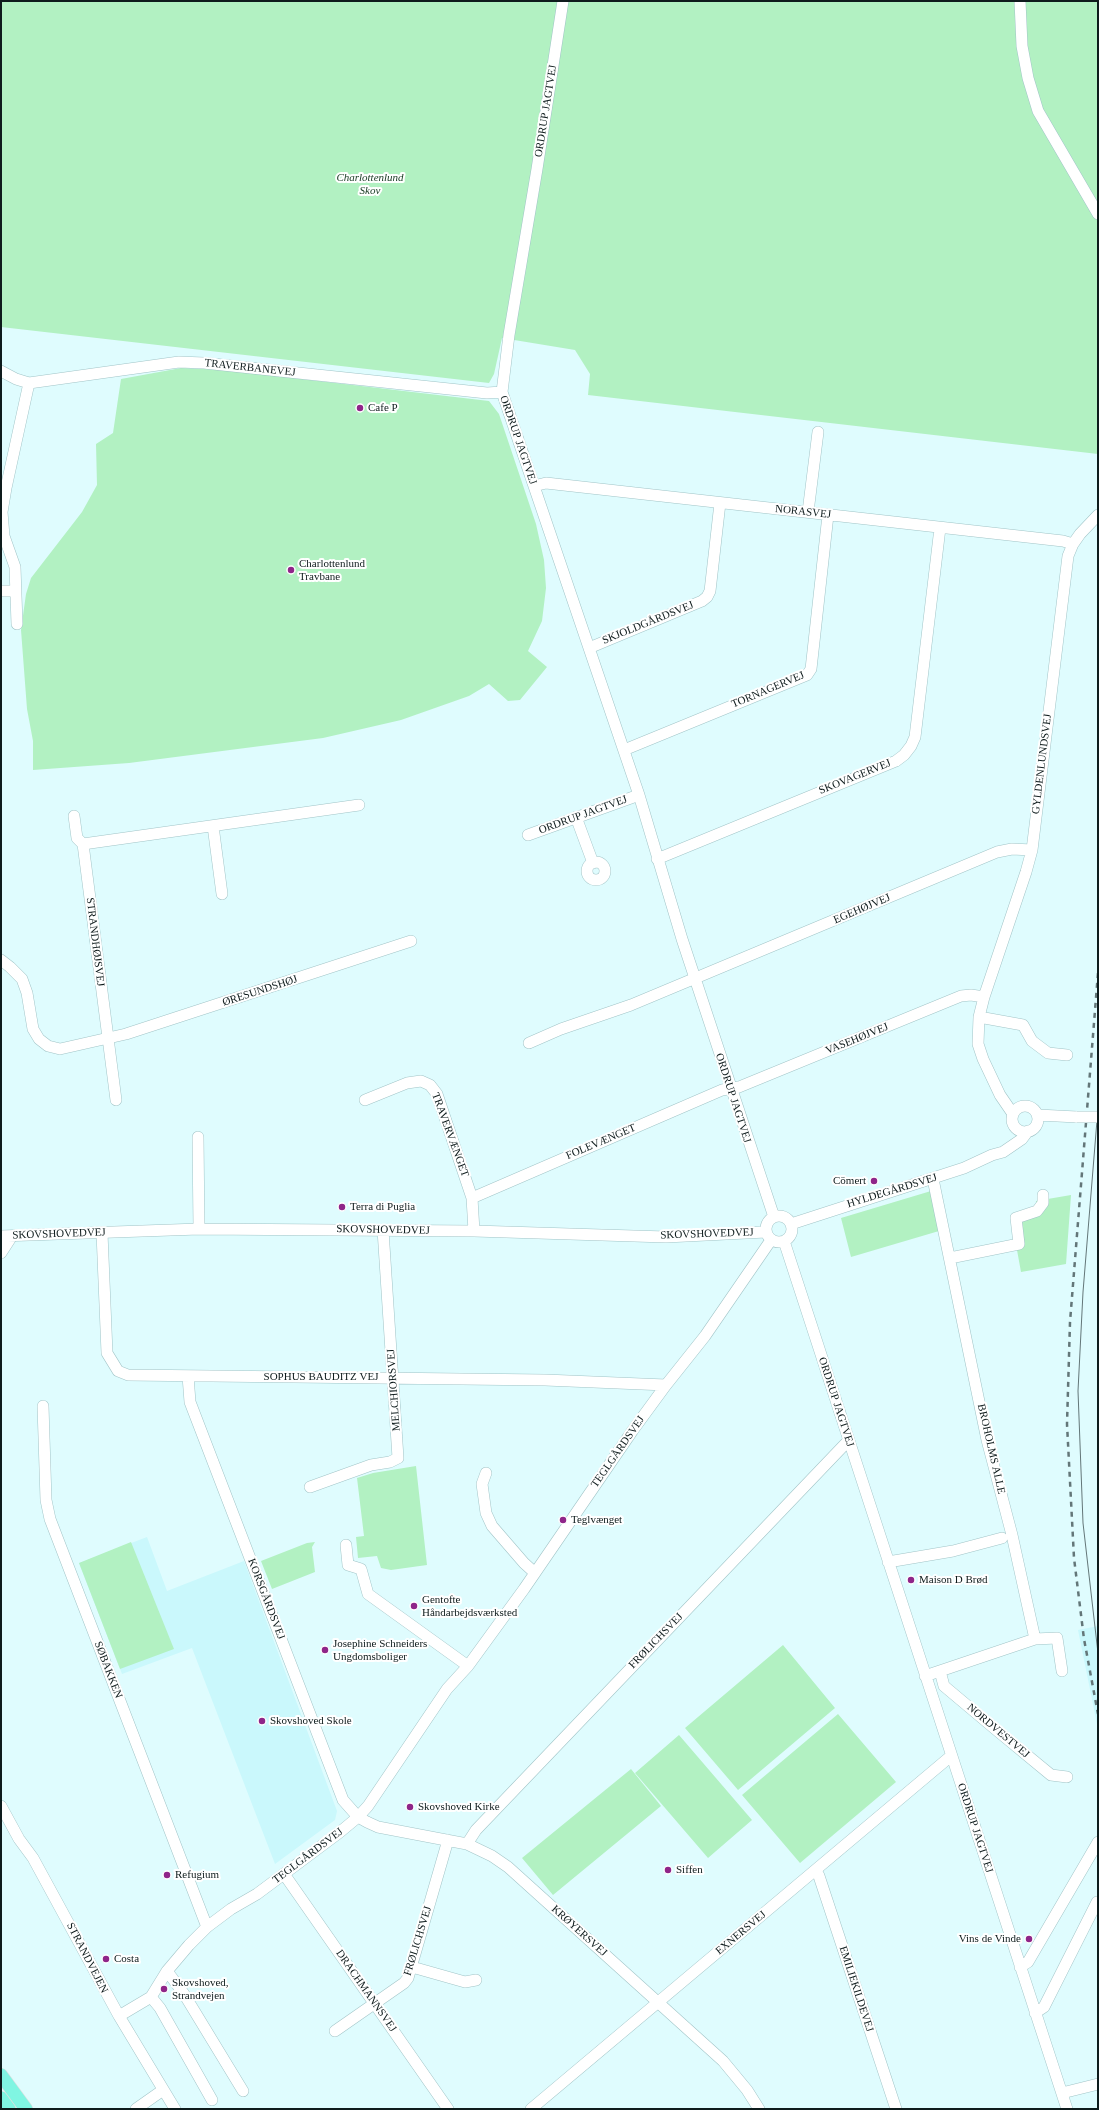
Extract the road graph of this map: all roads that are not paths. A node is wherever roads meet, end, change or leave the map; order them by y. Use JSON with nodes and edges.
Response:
{"nodes":[{"id":1,"x":563,"y":1,"type":"edge"},
{"id":2,"x":1020,"y":1,"type":"edge"},
{"id":3,"x":1098,"y":214,"type":"edge"},
{"id":4,"x":1,"y":371,"type":"edge"},
{"id":5,"x":29,"y":383,"type":"junction"},
{"id":6,"x":502,"y":392,"type":"junction"},
{"id":7,"x":818,"y":432,"type":"dead end"},
{"id":8,"x":534,"y":486,"type":"junction"},
{"id":9,"x":3,"y":488,"type":"edge"},
{"id":10,"x":720,"y":503,"type":"junction"},
{"id":11,"x":808,"y":512,"type":"junction"},
{"id":12,"x":828,"y":515,"type":"junction"},
{"id":13,"x":1098,"y":515,"type":"edge"},
{"id":14,"x":940,"y":528,"type":"junction"},
{"id":15,"x":1073,"y":544,"type":"junction"},
{"id":16,"x":1,"y":591,"type":"edge"},
{"id":17,"x":16,"y":591,"type":"junction"},
{"id":18,"x":16,"y":624,"type":"dead end"},
{"id":19,"x":589,"y":648,"type":"junction"},
{"id":20,"x":624,"y":750,"type":"junction"},
{"id":21,"x":639,"y":795,"type":"junction"},
{"id":22,"x":359,"y":805,"type":"dead end"},
{"id":23,"x":74,"y":816,"type":"dead end"},
{"id":24,"x":576,"y":817,"type":"junction"},
{"id":25,"x":213,"y":826,"type":"junction"},
{"id":26,"x":528,"y":835,"type":"dead end"},
{"id":27,"x":83,"y":844,"type":"junction"},
{"id":28,"x":1032,"y":850,"type":"junction"},
{"id":29,"x":657,"y":859,"type":"junction"},
{"id":30,"x":593,"y":863,"type":"dead end"},
{"id":31,"x":222,"y":894,"type":"dead end"},
{"id":32,"x":411,"y":941,"type":"dead end"},
{"id":33,"x":1,"y":960,"type":"edge"},
{"id":34,"x":695,"y":978,"type":"junction"},
{"id":35,"x":984,"y":997,"type":"junction"},
{"id":36,"x":979,"y":1017,"type":"junction"},
{"id":37,"x":108,"y":1039,"type":"junction"},
{"id":38,"x":529,"y":1043,"type":"dead end"},
{"id":39,"x":1067,"y":1055,"type":"dead end"},
{"id":40,"x":730,"y":1089,"type":"junction"},
{"id":41,"x":116,"y":1100,"type":"dead end"},
{"id":42,"x":365,"y":1100,"type":"dead end"},
{"id":43,"x":1016,"y":1110,"type":"junction"},
{"id":44,"x":1098,"y":1116,"type":"edge"},
{"id":45,"x":1037,"y":1120,"type":"junction"},
{"id":46,"x":1016,"y":1128,"type":"junction"},
{"id":47,"x":1028,"y":1131,"type":"junction"},
{"id":48,"x":198,"y":1137,"type":"dead end"},
{"id":49,"x":992,"y":1155,"type":"junction"},
{"id":50,"x":933,"y":1179,"type":"junction"},
{"id":51,"x":1043,"y":1195,"type":"dead end"},
{"id":52,"x":472,"y":1198,"type":"junction"},
{"id":53,"x":774,"y":1217,"type":"junction"},
{"id":54,"x":791,"y":1224,"type":"junction"},
{"id":55,"x":199,"y":1229,"type":"junction"},
{"id":56,"x":383,"y":1230,"type":"junction"},
{"id":57,"x":474,"y":1231,"type":"junction"},
{"id":58,"x":102,"y":1233,"type":"junction"},
{"id":59,"x":6,"y":1236,"type":"edge"},
{"id":60,"x":768,"y":1236,"type":"junction"},
{"id":61,"x":784,"y":1241,"type":"junction"},
{"id":62,"x":1,"y":1253,"type":"edge"},
{"id":63,"x":950,"y":1258,"type":"junction"},
{"id":64,"x":188,"y":1376,"type":"junction"},
{"id":65,"x":393,"y":1378,"type":"junction"},
{"id":66,"x":666,"y":1384,"type":"junction"},
{"id":67,"x":43,"y":1406,"type":"dead end"},
{"id":68,"x":848,"y":1441,"type":"junction"},
{"id":69,"x":486,"y":1473,"type":"dead end"},
{"id":70,"x":310,"y":1487,"type":"dead end"},
{"id":71,"x":1002,"y":1538,"type":"dead end"},
{"id":72,"x":346,"y":1545,"type":"dead end"},
{"id":73,"x":888,"y":1562,"type":"junction"},
{"id":74,"x":535,"y":1573,"type":"junction"},
{"id":75,"x":1035,"y":1639,"type":"junction"},
{"id":76,"x":468,"y":1666,"type":"junction"},
{"id":77,"x":1062,"y":1670,"type":"dead end"},
{"id":78,"x":940,"y":1671,"type":"junction"},
{"id":79,"x":925,"y":1676,"type":"junction"},
{"id":80,"x":951,"y":1756,"type":"junction"},
{"id":81,"x":1067,"y":1777,"type":"dead end"},
{"id":82,"x":1,"y":1806,"type":"edge"},
{"id":83,"x":358,"y":1817,"type":"junction"},
{"id":84,"x":448,"y":1840,"type":"junction"},
{"id":85,"x":1098,"y":1842,"type":"edge"},
{"id":86,"x":467,"y":1844,"type":"junction"},
{"id":87,"x":816,"y":1870,"type":"junction"},
{"id":88,"x":284,"y":1874,"type":"junction"},
{"id":89,"x":1097,"y":1902,"type":"edge"},
{"id":90,"x":207,"y":1926,"type":"junction"},
{"id":91,"x":412,"y":1967,"type":"junction"},
{"id":92,"x":1020,"y":1967,"type":"junction"},
{"id":93,"x":167,"y":1971,"type":"junction"},
{"id":94,"x":476,"y":1980,"type":"dead end"},
{"id":95,"x":151,"y":1997,"type":"junction"},
{"id":96,"x":658,"y":2002,"type":"junction"},
{"id":97,"x":375,"y":2003,"type":"junction"},
{"id":98,"x":1036,"y":2013,"type":"junction"},
{"id":99,"x":119,"y":2016,"type":"junction"},
{"id":100,"x":335,"y":2031,"type":"dead end"},
{"id":101,"x":1,"y":2075,"type":"edge"},
{"id":102,"x":1098,"y":2084,"type":"edge"},
{"id":103,"x":162,"y":2090,"type":"junction"},
{"id":104,"x":242,"y":2091,"type":"dead end"},
{"id":105,"x":1062,"y":2093,"type":"junction"},
{"id":106,"x":1,"y":2098,"type":"edge"},
{"id":107,"x":212,"y":2100,"type":"dead end"},
{"id":108,"x":9,"y":2109,"type":"edge"},
{"id":109,"x":26,"y":2109,"type":"edge"},
{"id":110,"x":136,"y":2109,"type":"edge"},
{"id":111,"x":175,"y":2109,"type":"edge"},
{"id":112,"x":448,"y":2109,"type":"edge"},
{"id":113,"x":531,"y":2109,"type":"edge"},
{"id":114,"x":759,"y":2109,"type":"edge"},
{"id":115,"x":896,"y":2109,"type":"edge"},
{"id":116,"x":1067,"y":2109,"type":"edge"}],
"edges":[{"from":1,"to":6,"type":"street","name":"ORDRUP JAGTVEJ"},
{"from":2,"to":3,"type":"street"},
{"from":4,"to":5,"type":"street","name":"TRAVERBANEVEJ"},
{"from":5,"to":6,"type":"street","name":"TRAVERBANEVEJ"},
{"from":5,"to":9,"type":"street"},
{"from":6,"to":8,"type":"street","name":"ORDRUP JAGTVEJ"},
{"from":7,"to":11,"type":"street"},
{"from":8,"to":10,"type":"street","name":"NORASVEJ"},
{"from":8,"to":19,"type":"street","name":"ORDRUP JAGTVEJ"},
{"from":9,"to":17,"type":"street"},
{"from":10,"to":11,"type":"street","name":"NORASVEJ"},
{"from":10,"to":19,"type":"street","name":"SKJOLDGÅRDSVEJ"},
{"from":11,"to":12,"type":"street","name":"NORASVEJ"},
{"from":12,"to":14,"type":"street","name":"NORASVEJ"},
{"from":12,"to":20,"type":"street","name":"TORNAGERVEJ"},
{"from":13,"to":15,"type":"street","name":"GYLDENLUNDSVEJ"},
{"from":14,"to":15,"type":"street","name":"NORASVEJ"},
{"from":14,"to":29,"type":"street","name":"SKOVAGERVEJ"},
{"from":15,"to":28,"type":"street","name":"GYLDENLUNDSVEJ"},
{"from":16,"to":17,"type":"street"},
{"from":17,"to":18,"type":"street"},
{"from":19,"to":20,"type":"street","name":"ORDRUP JAGTVEJ"},
{"from":20,"to":21,"type":"street","name":"ORDRUP JAGTVEJ"},
{"from":21,"to":24,"type":"street","name":"ORDRUP JAGTVEJ"},
{"from":21,"to":29,"type":"street","name":"ORDRUP JAGTVEJ"},
{"from":22,"to":25,"type":"street"},
{"from":23,"to":27,"type":"street","name":"STRANDHØJSVEJ"},
{"from":24,"to":26,"type":"street","name":"ORDRUP JAGTVEJ"},
{"from":24,"to":30,"type":"street"},
{"from":25,"to":27,"type":"street"},
{"from":25,"to":31,"type":"street"},
{"from":27,"to":37,"type":"street","name":"STRANDHØJSVEJ"},
{"from":28,"to":34,"type":"street","name":"EGEHØJVEJ"},
{"from":28,"to":35,"type":"street","name":"GYLDENLUNDSVEJ"},
{"from":29,"to":34,"type":"street","name":"ORDRUP JAGTVEJ"},
{"from":32,"to":37,"type":"street","name":"ØRESUNDSHØJ"},
{"from":33,"to":37,"type":"street","name":"ØRESUNDSHØJ"},
{"from":34,"to":38,"type":"street"},
{"from":34,"to":40,"type":"street","name":"ORDRUP JAGTVEJ"},
{"from":35,"to":36,"type":"street","name":"GYLDENLUNDSVEJ"},
{"from":35,"to":40,"type":"street","name":"VASEHØJVEJ"},
{"from":36,"to":39,"type":"street"},
{"from":36,"to":43,"type":"street","name":"GYLDENLUNDSVEJ"},
{"from":37,"to":41,"type":"street"},
{"from":40,"to":52,"type":"street","name":"FOLEVÆNGET"},
{"from":40,"to":53,"type":"street","name":"ORDRUP JAGTVEJ"},
{"from":42,"to":52,"type":"street","name":"TRAVERVÆNGET"},
{"from":43,"to":45,"type":"street"},
{"from":43,"to":46,"type":"street"},
{"from":44,"to":45,"type":"street","bridge":true},
{"from":45,"to":47,"type":"street"},
{"from":46,"to":47,"type":"street"},
{"from":46,"to":49,"type":"street","name":"HYLDEGÅRDSVEJ"},
{"from":47,"to":49,"type":"street","name":"HYLDEGÅRDSVEJ"},
{"from":48,"to":55,"type":"street"},
{"from":49,"to":50,"type":"street","name":"HYLDEGÅRDSVEJ"},
{"from":50,"to":54,"type":"street","name":"HYLDEGÅRDSVEJ"},
{"from":50,"to":63,"type":"street","name":"BROHOLMS ALLE"},
{"from":51,"to":63,"type":"street"},
{"from":52,"to":57,"type":"street","name":"TRAVERVÆNGET"},
{"from":53,"to":54,"type":"street"},
{"from":53,"to":60,"type":"street"},
{"from":54,"to":61,"type":"street"},
{"from":55,"to":56,"type":"street","name":"SKOVSHOVEDVEJ"},
{"from":55,"to":58,"type":"street","name":"SKOVSHOVEDVEJ"},
{"from":56,"to":57,"type":"street","name":"SKOVSHOVEDVEJ"},
{"from":56,"to":65,"type":"street","name":"MELCHIORSVEJ"},
{"from":57,"to":60,"type":"street","name":"SKOVSHOVEDVEJ"},
{"from":58,"to":59,"type":"street","name":"SKOVSHOVEDVEJ"},
{"from":58,"to":64,"type":"street","name":"SOPHUS BAUDITZ VEJ"},
{"from":59,"to":62,"type":"street"},
{"from":60,"to":61,"type":"street"},
{"from":60,"to":66,"type":"street","name":"TEGLGÅRDSVEJ"},
{"from":61,"to":68,"type":"street","name":"ORDRUP JAGTVEJ"},
{"from":63,"to":75,"type":"street","name":"BROHOLMS ALLE"},
{"from":64,"to":65,"type":"street","name":"SOPHUS BAUDITZ VEJ"},
{"from":64,"to":83,"type":"street","name":"KORSGÅRDSVEJ"},
{"from":65,"to":66,"type":"street","name":"SOPHUS BAUDITZ VEJ"},
{"from":65,"to":70,"type":"street","name":"MELCHIORSVEJ"},
{"from":66,"to":74,"type":"street","name":"TEGLGÅRDSVEJ"},
{"from":67,"to":90,"type":"street","name":"SØBAKKEN"},
{"from":68,"to":73,"type":"street","name":"ORDRUP JAGTVEJ"},
{"from":68,"to":86,"type":"street","name":"FRØLICHSVEJ"},
{"from":69,"to":74,"type":"street"},
{"from":71,"to":73,"type":"street"},
{"from":72,"to":76,"type":"street"},
{"from":73,"to":79,"type":"street","name":"ORDRUP JAGTVEJ"},
{"from":74,"to":76,"type":"street","name":"TEGLGÅRDSVEJ"},
{"from":75,"to":77,"type":"street"},
{"from":75,"to":78,"type":"street"},
{"from":76,"to":83,"type":"street","name":"TEGLGÅRDSVEJ"},
{"from":78,"to":79,"type":"street"},
{"from":78,"to":81,"type":"street","name":"NORDVESTVEJ"},
{"from":79,"to":80,"type":"street","name":"ORDRUP JAGTVEJ"},
{"from":80,"to":87,"type":"street","name":"EXNERSVEJ"},
{"from":80,"to":92,"type":"street","name":"ORDRUP JAGTVEJ"},
{"from":82,"to":99,"type":"street","name":"STRANDVEJEN"},
{"from":83,"to":84,"type":"street","name":"KRØYERSVEJ"},
{"from":83,"to":88,"type":"street","name":"TEGLGÅRDSVEJ"},
{"from":84,"to":86,"type":"street","name":"KRØYERSVEJ"},
{"from":84,"to":91,"type":"street","name":"FRØLICHSVEJ"},
{"from":85,"to":92,"type":"street"},
{"from":86,"to":96,"type":"street","name":"KRØYERSVEJ"},
{"from":87,"to":96,"type":"street","name":"EXNERSVEJ"},
{"from":87,"to":115,"type":"street","name":"EMILIEKILDEVEJ"},
{"from":88,"to":90,"type":"street","name":"TEGLGÅRDSVEJ"},
{"from":88,"to":97,"type":"street","name":"DRACHMANNSVEJ"},
{"from":89,"to":98,"type":"street"},
{"from":90,"to":93,"type":"street","name":"TEGLGÅRDSVEJ"},
{"from":91,"to":94,"type":"street"},
{"from":91,"to":97,"type":"street","name":"FRØLICHSVEJ"},
{"from":92,"to":98,"type":"street","name":"ORDRUP JAGTVEJ"},
{"from":93,"to":95,"type":"street","name":"TEGLGÅRDSVEJ"},
{"from":93,"to":104,"type":"street"},
{"from":95,"to":99,"type":"street","name":"TEGLGÅRDSVEJ"},
{"from":95,"to":107,"type":"street"},
{"from":96,"to":113,"type":"street","name":"EXNERSVEJ"},
{"from":96,"to":114,"type":"street","name":"KRØYERSVEJ"},
{"from":97,"to":100,"type":"street","name":"FRØLICHSVEJ"},
{"from":97,"to":112,"type":"street","name":"DRACHMANNSVEJ"},
{"from":98,"to":105,"type":"street","name":"ORDRUP JAGTVEJ"},
{"from":99,"to":103,"type":"street","name":"STRANDVEJEN"},
{"from":101,"to":109,"type":"main road"},
{"from":102,"to":105,"type":"street"},
{"from":103,"to":110,"type":"street"},
{"from":103,"to":111,"type":"street","name":"STRANDVEJEN"},
{"from":105,"to":116,"type":"street","name":"ORDRUP JAGTVEJ"},
{"from":106,"to":108,"type":"main road"}]}
